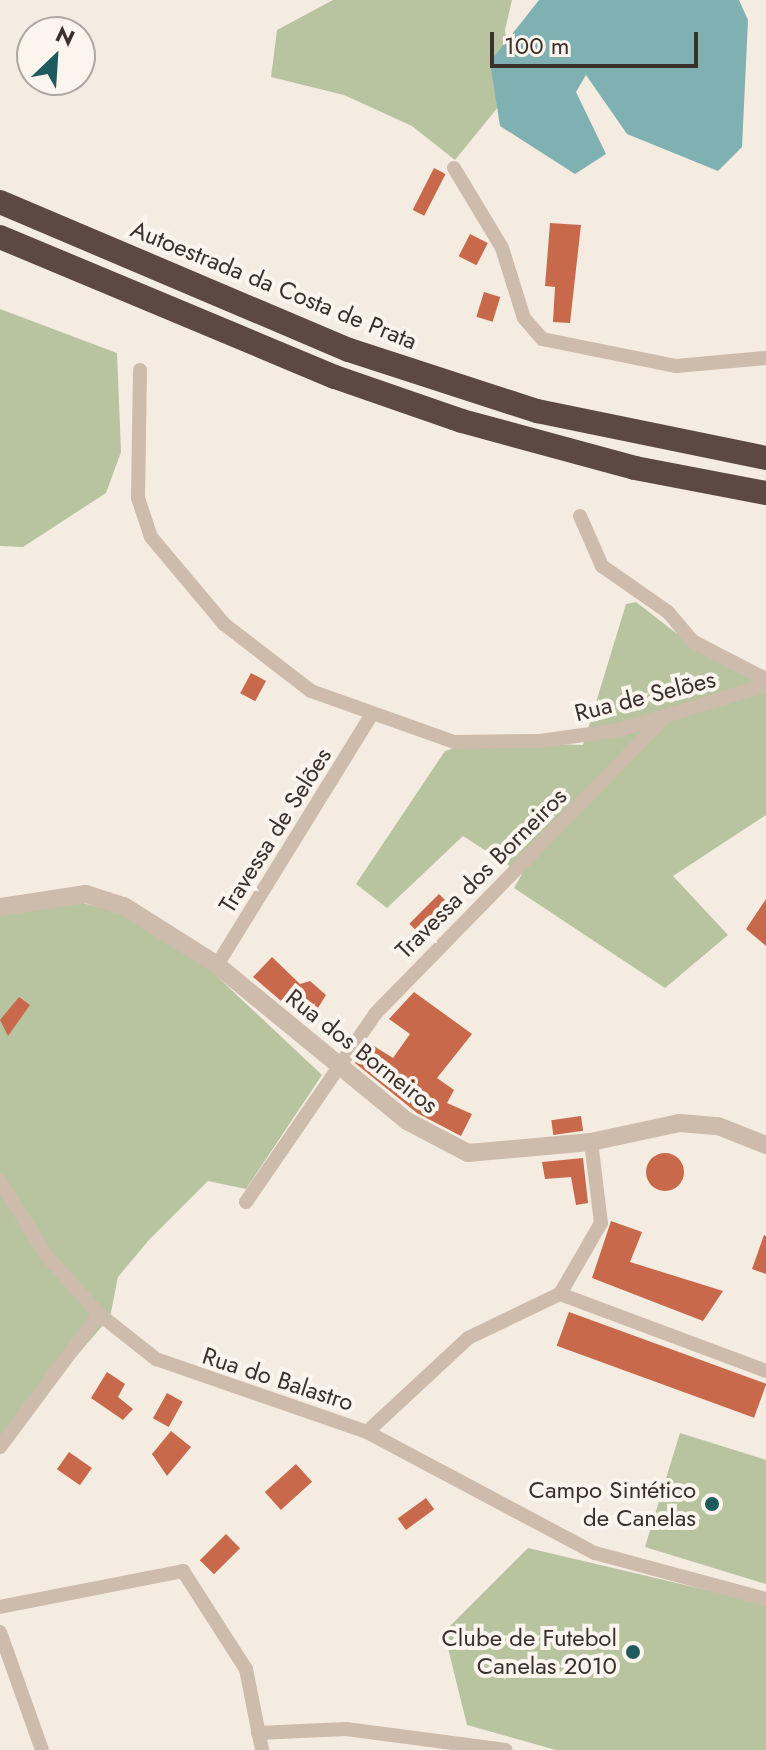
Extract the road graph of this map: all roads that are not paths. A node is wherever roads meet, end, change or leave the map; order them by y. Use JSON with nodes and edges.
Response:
{"nodes":[{"id":1,"x":454,"y":168,"type":"dead end"},
{"id":2,"x":0,"y":202,"type":"edge"},
{"id":3,"x":0,"y":237,"type":"edge"},
{"id":4,"x":766,"y":358,"type":"edge"},
{"id":5,"x":140,"y":370,"type":"dead end"},
{"id":6,"x":766,"y":458,"type":"edge"},
{"id":7,"x":766,"y":493,"type":"edge"},
{"id":8,"x":580,"y":516,"type":"dead end"},
{"id":9,"x":766,"y":682,"type":"edge"},
{"id":10,"x":370,"y":717,"type":"junction"},
{"id":11,"x":665,"y":718,"type":"junction"},
{"id":12,"x":0,"y":907,"type":"edge"},
{"id":13,"x":217,"y":965,"type":"junction"},
{"id":14,"x":337,"y":1066,"type":"junction"},
{"id":15,"x":591,"y":1142,"type":"junction"},
{"id":16,"x":766,"y":1145,"type":"edge"},
{"id":17,"x":0,"y":1181,"type":"edge"},
{"id":18,"x":246,"y":1202,"type":"dead end"},
{"id":19,"x":560,"y":1294,"type":"junction"},
{"id":20,"x":99,"y":1314,"type":"junction"},
{"id":21,"x":766,"y":1371,"type":"edge"},
{"id":22,"x":367,"y":1432,"type":"junction"},
{"id":23,"x":0,"y":1447,"type":"edge"},
{"id":24,"x":766,"y":1599,"type":"edge"},
{"id":25,"x":0,"y":1607,"type":"edge"},
{"id":26,"x":0,"y":1632,"type":"edge"},
{"id":27,"x":258,"y":1733,"type":"junction"},
{"id":28,"x":42,"y":1750,"type":"edge"},
{"id":29,"x":262,"y":1750,"type":"edge"},
{"id":30,"x":506,"y":1750,"type":"edge"}],
"edges":[{"from":1,"to":4,"type":"street"},
{"from":2,"to":6,"type":"highway","name":"Autoestrada da Costa de Prata"},
{"from":3,"to":7,"type":"highway"},
{"from":5,"to":10,"type":"street","name":"Rua de Selões"},
{"from":8,"to":9,"type":"street"},
{"from":9,"to":11,"type":"street","name":"Rua de Selões"},
{"from":10,"to":11,"type":"street","name":"Rua de Selões"},
{"from":10,"to":13,"type":"street","name":"Travessa de Selões"},
{"from":11,"to":14,"type":"street","name":"Travessa dos Borneiros"},
{"from":12,"to":13,"type":"street","name":"Rua dos Borneiros"},
{"from":13,"to":14,"type":"street","name":"Rua dos Borneiros"},
{"from":14,"to":15,"type":"street","name":"Rua dos Borneiros"},
{"from":14,"to":18,"type":"street","name":"Travessa dos Borneiros"},
{"from":15,"to":16,"type":"street","name":"Rua dos Borneiros"},
{"from":15,"to":19,"type":"street"},
{"from":17,"to":20,"type":"street","name":"Rua do Balastro"},
{"from":19,"to":21,"type":"street"},
{"from":19,"to":22,"type":"street","name":"Rua do Balastro"},
{"from":20,"to":22,"type":"street","name":"Rua do Balastro"},
{"from":20,"to":23,"type":"street"},
{"from":22,"to":24,"type":"street"},
{"from":25,"to":27,"type":"street"},
{"from":26,"to":28,"type":"street"},
{"from":27,"to":29,"type":"street"},
{"from":27,"to":30,"type":"street"}]}
